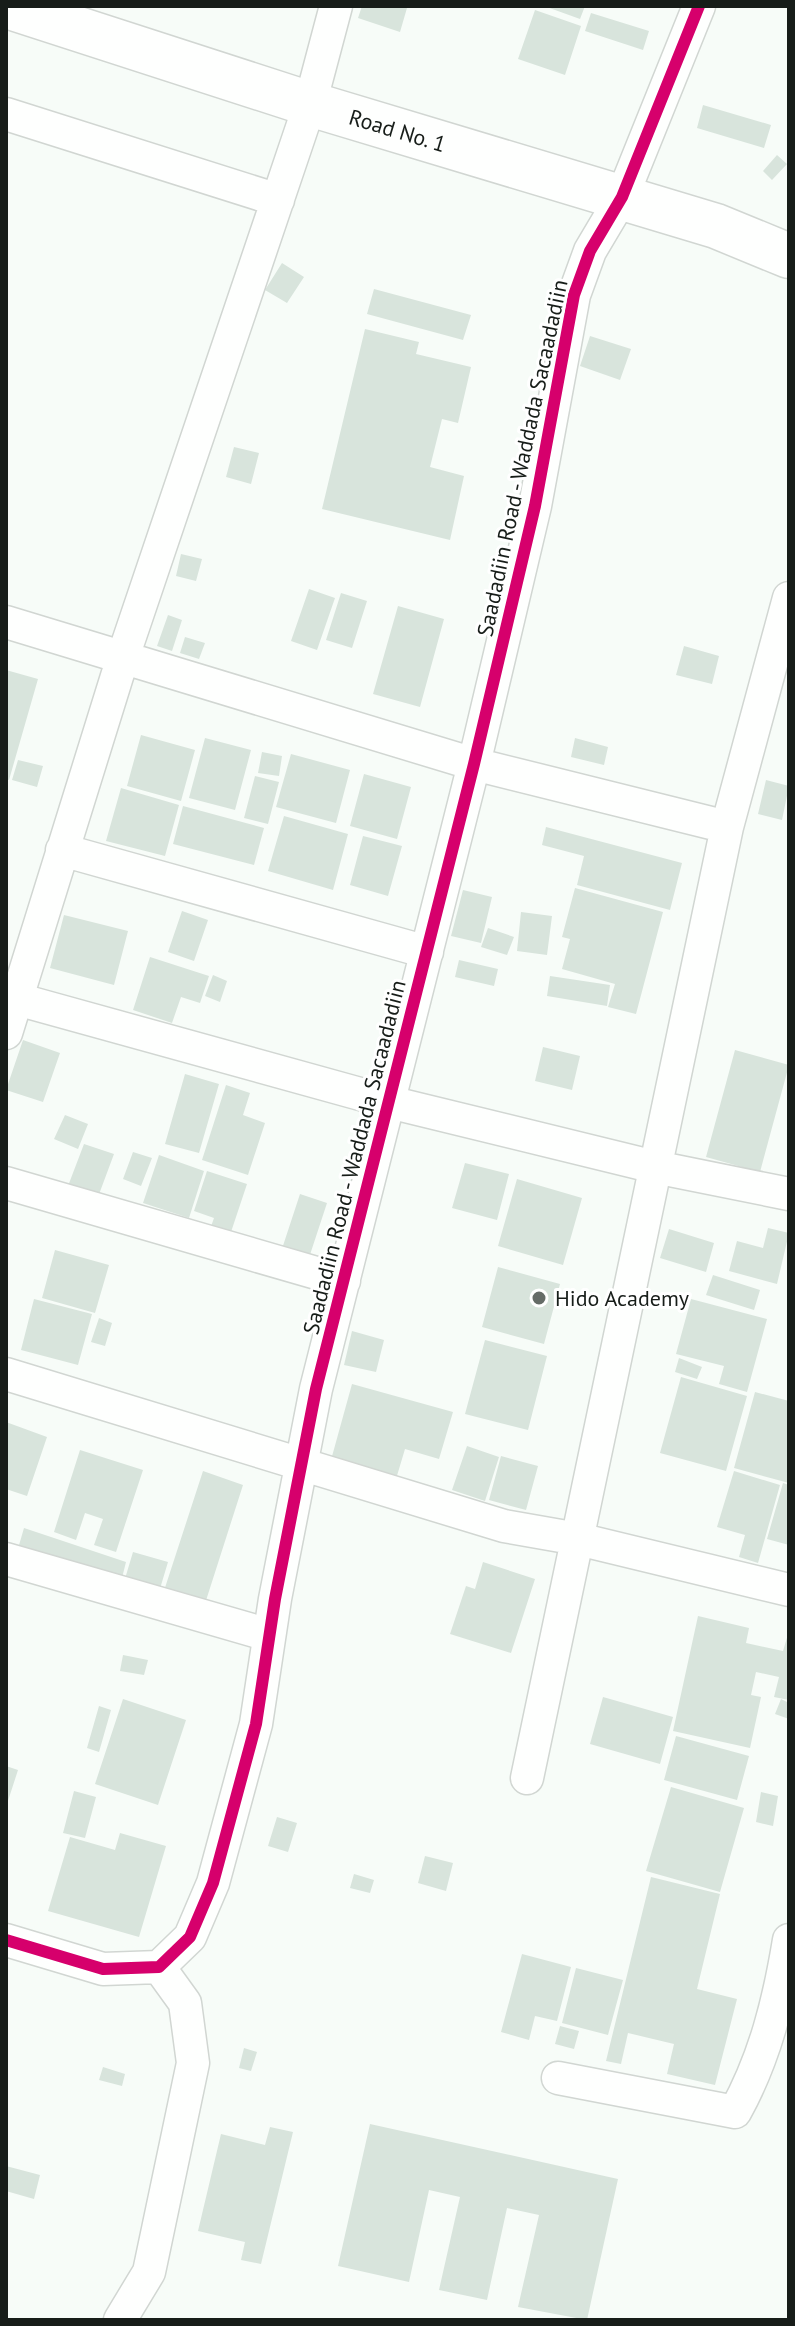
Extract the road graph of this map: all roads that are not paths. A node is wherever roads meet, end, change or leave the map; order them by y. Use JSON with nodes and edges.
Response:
{"nodes":[{"id":1,"x":7,"y":6,"type":"edge"},
{"id":2,"x":336,"y":6,"type":"edge"},
{"id":3,"x":699,"y":6,"type":"edge"},
{"id":4,"x":310,"y":104,"type":"junction"},
{"id":5,"x":6,"y":114,"type":"edge"},
{"id":6,"x":622,"y":197,"type":"junction"},
{"id":7,"x":278,"y":200,"type":"junction"},
{"id":8,"x":789,"y":256,"type":"edge"},
{"id":9,"x":789,"y":598,"type":"edge"},
{"id":10,"x":6,"y":622,"type":"edge"},
{"id":11,"x":123,"y":657,"type":"junction"},
{"id":12,"x":474,"y":764,"type":"junction"},
{"id":13,"x":727,"y":827,"type":"junction"},
{"id":14,"x":62,"y":850,"type":"junction"},
{"id":15,"x":427,"y":952,"type":"junction"},
{"id":16,"x":11,"y":997,"type":"edge"},
{"id":17,"x":6,"y":1033,"type":"edge"},
{"id":18,"x":389,"y":1102,"type":"junction"},
{"id":19,"x":655,"y":1167,"type":"junction"},
{"id":20,"x":6,"y":1183,"type":"edge"},
{"id":21,"x":789,"y":1194,"type":"edge"},
{"id":22,"x":344,"y":1281,"type":"junction"},
{"id":23,"x":6,"y":1374,"type":"edge"},
{"id":24,"x":302,"y":1463,"type":"junction"},
{"id":25,"x":578,"y":1539,"type":"junction"},
{"id":26,"x":8,"y":1564,"type":"edge"},
{"id":27,"x":789,"y":1590,"type":"edge"},
{"id":28,"x":269,"y":1635,"type":"junction"},
{"id":29,"x":527,"y":1778,"type":"dead end"},
{"id":30,"x":6,"y":1940,"type":"edge"},
{"id":31,"x":789,"y":1940,"type":"edge"},
{"id":32,"x":159,"y":1967,"type":"junction"},
{"id":33,"x":558,"y":2078,"type":"dead end"},
{"id":34,"x":120,"y":2320,"type":"edge"}],
"edges":[{"from":1,"to":4,"type":"highway","name":"Road No. 1"},
{"from":2,"to":4,"type":"street"},
{"from":3,"to":6,"type":"street","name":"Saadadiin Road - Waddada Sacaadadiin"},
{"from":4,"to":6,"type":"highway","name":"Road No. 1"},
{"from":4,"to":7,"type":"street"},
{"from":5,"to":7,"type":"street"},
{"from":6,"to":8,"type":"highway","name":"Road No. 1"},
{"from":6,"to":12,"type":"street","name":"Saadadiin Road - Waddada Sacaadadiin"},
{"from":7,"to":11,"type":"street"},
{"from":9,"to":13,"type":"street"},
{"from":10,"to":11,"type":"street"},
{"from":11,"to":12,"type":"street"},
{"from":11,"to":14,"type":"street"},
{"from":12,"to":13,"type":"street"},
{"from":12,"to":15,"type":"street","name":"Saadadiin Road - Waddada Sacaadadiin"},
{"from":13,"to":19,"type":"street"},
{"from":14,"to":15,"type":"street"},
{"from":14,"to":16,"type":"street"},
{"from":15,"to":18,"type":"street","name":"Saadadiin Road - Waddada Sacaadadiin"},
{"from":16,"to":17,"type":"street"},
{"from":16,"to":18,"type":"street"},
{"from":18,"to":19,"type":"street"},
{"from":18,"to":22,"type":"street","name":"Saadadiin Road - Waddada Sacaadadiin"},
{"from":19,"to":21,"type":"street"},
{"from":19,"to":25,"type":"street"},
{"from":20,"to":22,"type":"street"},
{"from":22,"to":24,"type":"street","name":"Saadadiin Road - Waddada Sacaadadiin"},
{"from":23,"to":24,"type":"street"},
{"from":24,"to":25,"type":"street"},
{"from":24,"to":28,"type":"street","name":"Saadadiin Road - Waddada Sacaadadiin"},
{"from":25,"to":27,"type":"street"},
{"from":25,"to":29,"type":"street"},
{"from":26,"to":28,"type":"street"},
{"from":28,"to":32,"type":"street","name":"Saadadiin Road - Waddada Sacaadadiin"},
{"from":30,"to":32,"type":"street"},
{"from":31,"to":33,"type":"street"},
{"from":32,"to":34,"type":"street"}]}
